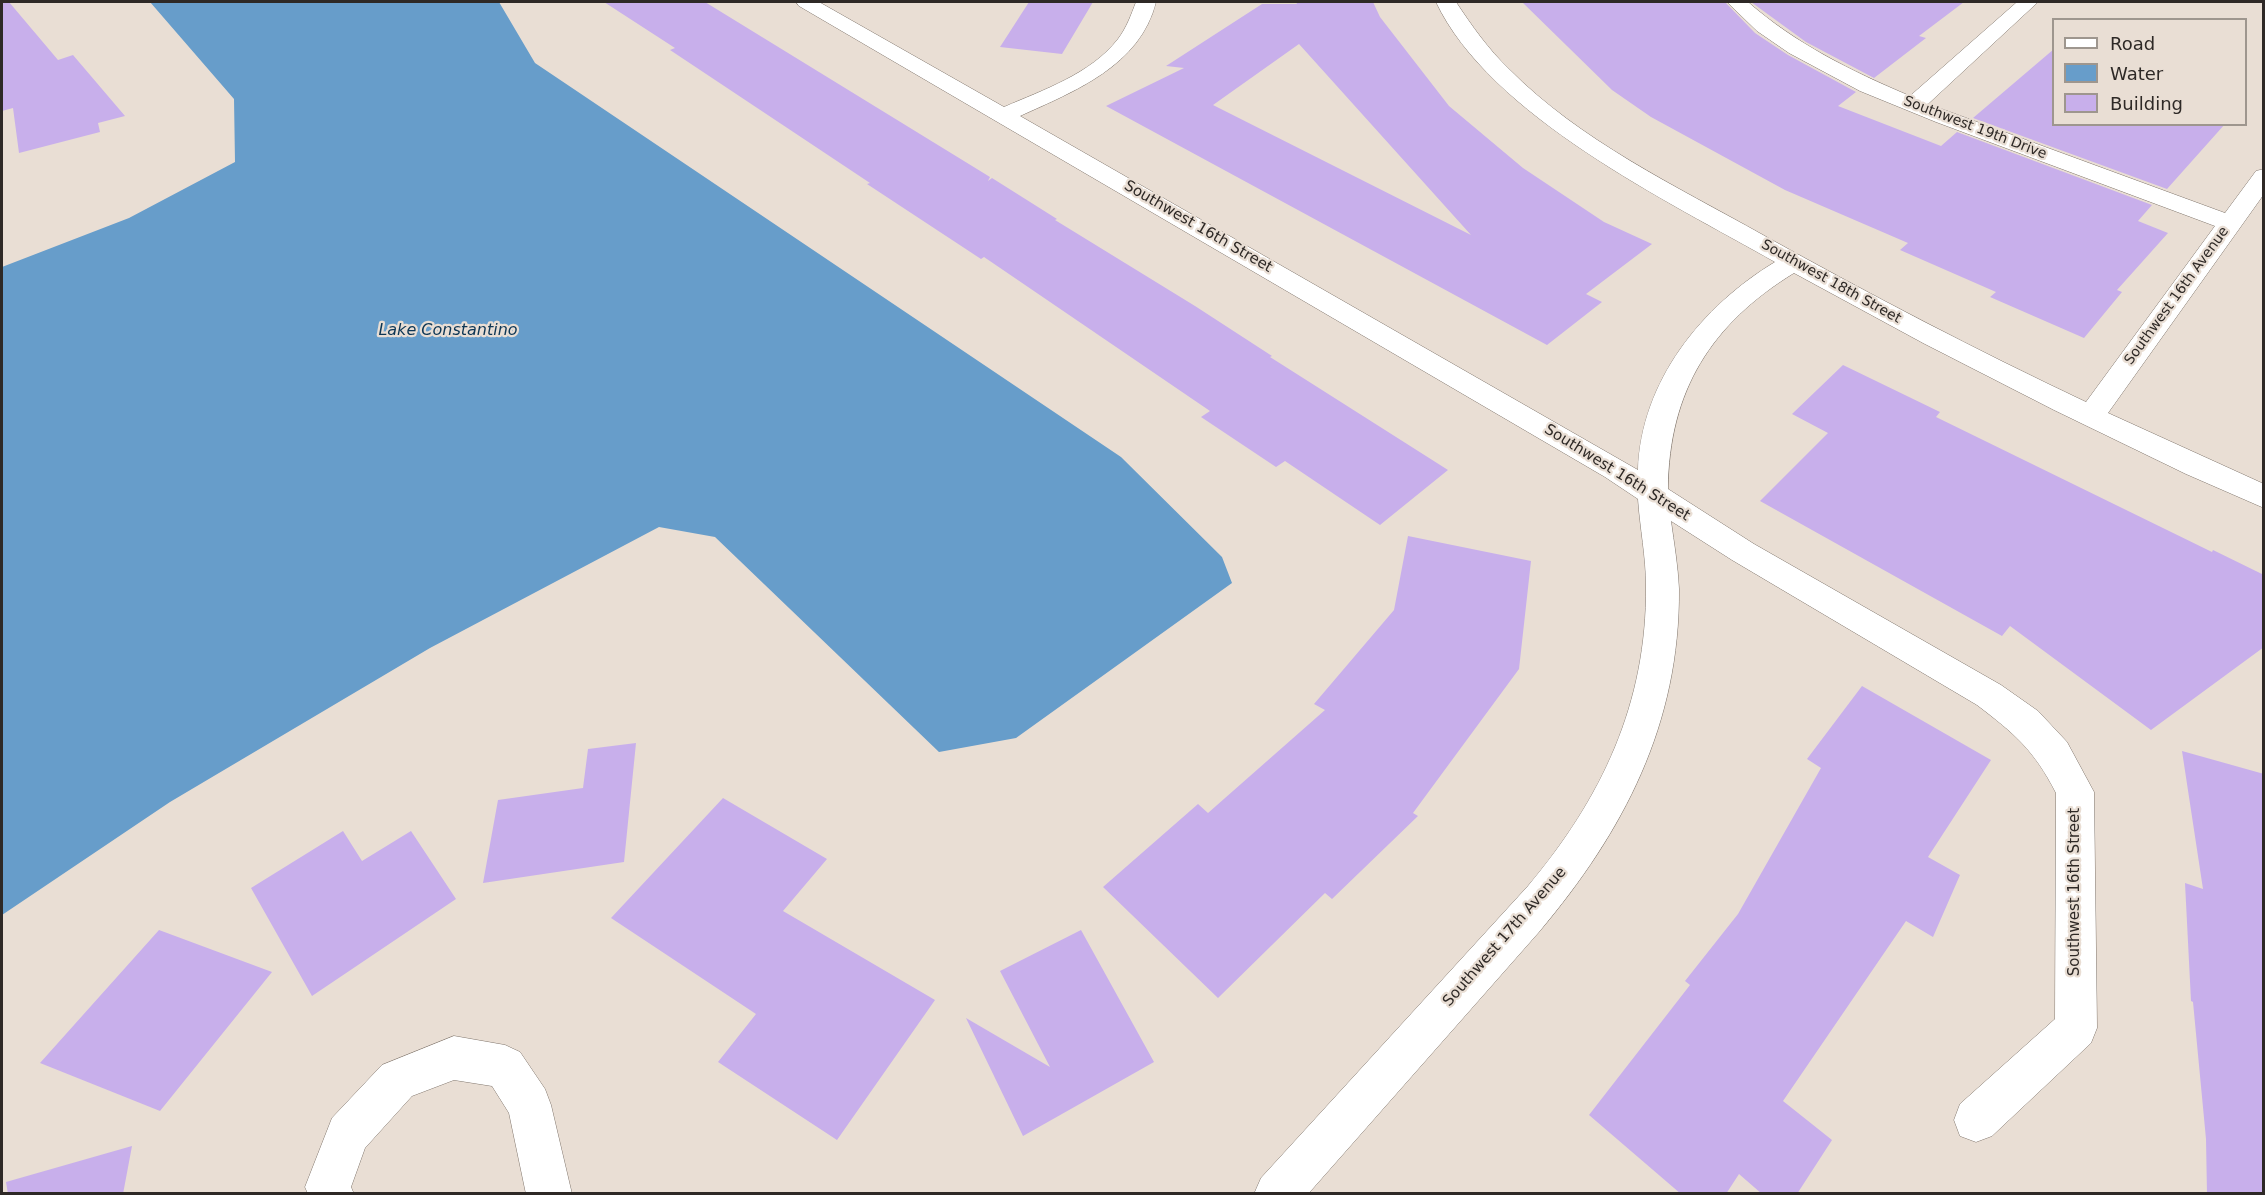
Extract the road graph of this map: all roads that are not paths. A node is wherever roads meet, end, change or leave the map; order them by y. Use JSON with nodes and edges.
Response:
{"nodes":[{"id":1,"x":806,"y":2,"type":"edge"},
{"id":2,"x":1146,"y":2,"type":"edge"},
{"id":3,"x":1446,"y":2,"type":"edge"},
{"id":4,"x":1737,"y":2,"type":"edge"},
{"id":5,"x":2028,"y":2,"type":"edge"},
{"id":6,"x":1913,"y":105,"type":"junction"},
{"id":7,"x":1004,"y":115,"type":"junction"},
{"id":8,"x":2264,"y":176,"type":"edge"},
{"id":9,"x":2230,"y":223,"type":"junction"},
{"id":10,"x":1793,"y":262,"type":"junction"},
{"id":11,"x":2091,"y":416,"type":"junction"},
{"id":12,"x":1653,"y":494,"type":"junction"},
{"id":13,"x":2264,"y":497,"type":"edge"},
{"id":14,"x":1976,"y":1120,"type":"dead end"},
{"id":15,"x":331,"y":1194,"type":"edge"},
{"id":16,"x":549,"y":1194,"type":"edge"},
{"id":17,"x":1277,"y":1194,"type":"edge"}],
"edges":[{"from":1,"to":7,"type":"street","name":"Southwest 16th Street"},
{"from":2,"to":7,"type":"street"},
{"from":3,"to":10,"type":"street","name":"Southwest 18th Street"},
{"from":4,"to":6,"type":"street","name":"Southwest 19th Drive"},
{"from":5,"to":6,"type":"street"},
{"from":6,"to":9,"type":"street","name":"Southwest 19th Drive"},
{"from":7,"to":12,"type":"street","name":"Southwest 16th Street"},
{"from":8,"to":9,"type":"street","name":"Southwest 16th Avenue"},
{"from":9,"to":11,"type":"street","name":"Southwest 16th Avenue"},
{"from":10,"to":11,"type":"street","name":"Southwest 18th Street"},
{"from":10,"to":12,"type":"street","name":"Southwest 17th Avenue"},
{"from":11,"to":13,"type":"street","name":"Southwest 18th Street"},
{"from":12,"to":14,"type":"street","name":"Southwest 16th Street"},
{"from":12,"to":17,"type":"street","name":"Southwest 17th Avenue"},
{"from":15,"to":16,"type":"street"}]}
